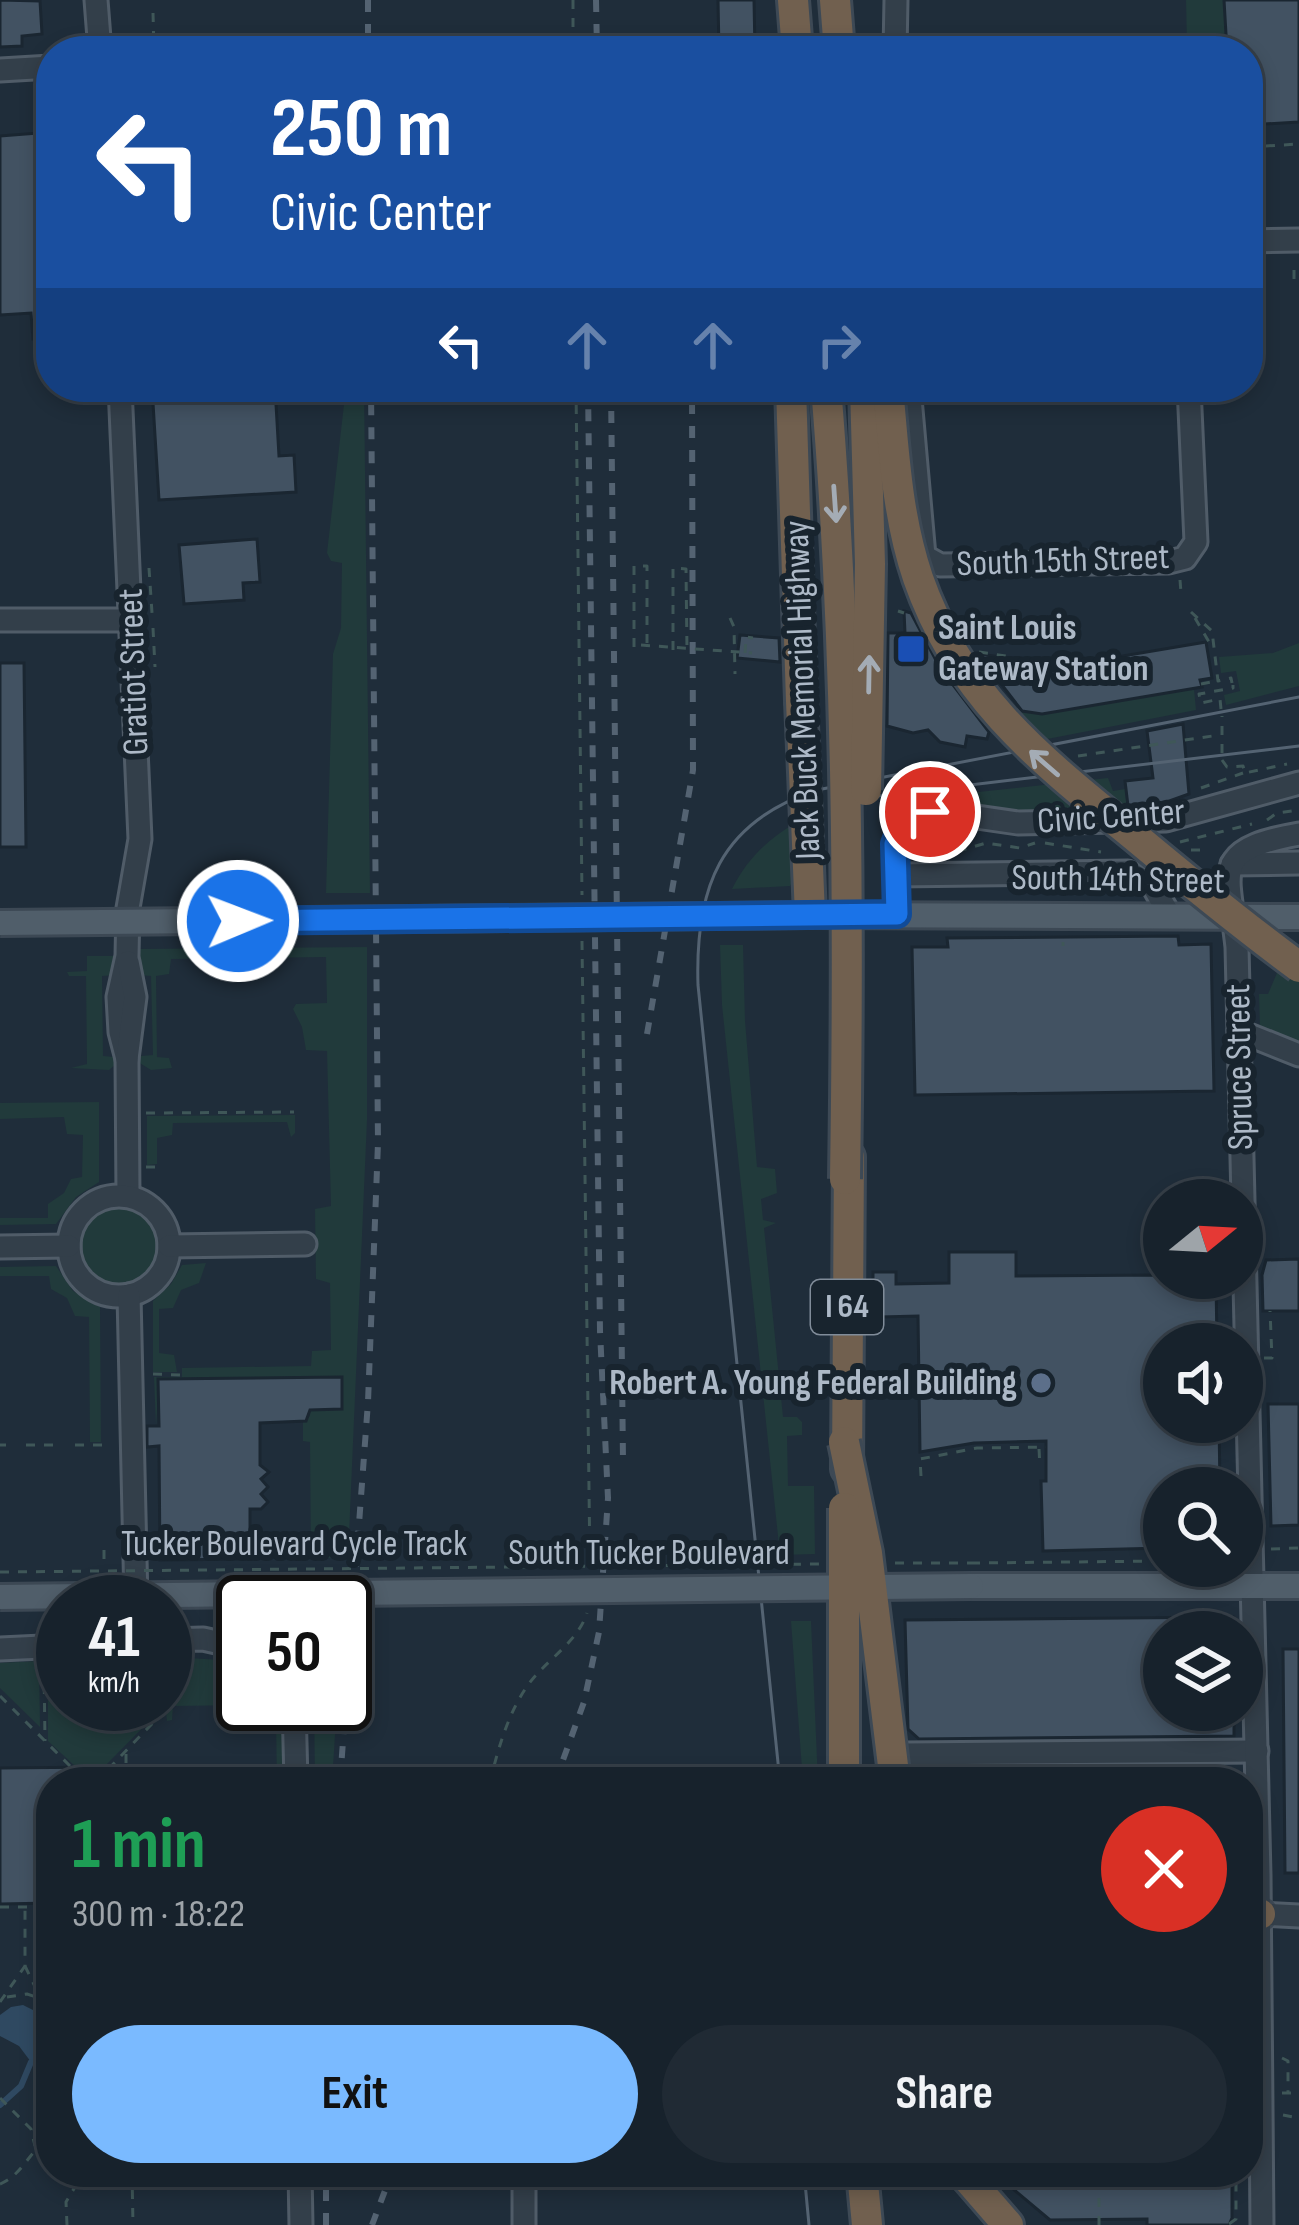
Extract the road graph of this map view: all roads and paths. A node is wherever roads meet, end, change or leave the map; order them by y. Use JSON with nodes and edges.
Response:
{"nodes":[{"id":1,"x":97,"y":0,"type":"edge"},
{"id":2,"x":572,"y":0,"type":"edge"},
{"id":3,"x":835,"y":0,"type":"edge"},
{"id":4,"x":896,"y":0,"type":"edge"},
{"id":5,"x":793,"y":3,"type":"edge"},
{"id":6,"x":153,"y":13,"type":"dead end"},
{"id":7,"x":99,"y":36,"type":"edge"},
{"id":8,"x":154,"y":36,"type":"edge"},
{"id":9,"x":573,"y":36,"type":"edge"},
{"id":10,"x":786,"y":36,"type":"edge"},
{"id":11,"x":796,"y":36,"type":"edge"},
{"id":12,"x":838,"y":36,"type":"edge"},
{"id":13,"x":895,"y":36,"type":"edge"},
{"id":14,"x":36,"y":68,"type":"edge"},
{"id":15,"x":0,"y":70,"type":"edge"},
{"id":16,"x":1299,"y":144,"type":"edge"},
{"id":17,"x":1263,"y":146,"type":"edge"},
{"id":18,"x":1299,"y":240,"type":"edge"},
{"id":19,"x":1263,"y":241,"type":"edge"},
{"id":20,"x":1294,"y":270,"type":"dead end"},
{"id":21,"x":1299,"y":280,"type":"edge"},
{"id":22,"x":121,"y":402,"type":"edge"},
{"id":23,"x":576,"y":402,"type":"edge"},
{"id":24,"x":792,"y":402,"type":"edge"},
{"id":25,"x":827,"y":402,"type":"edge"},
{"id":26,"x":865,"y":402,"type":"edge"},
{"id":27,"x":889,"y":402,"type":"edge"},
{"id":28,"x":910,"y":402,"type":"edge"},
{"id":29,"x":1191,"y":402,"type":"edge"},
{"id":30,"x":1180,"y":580,"type":"dead end"},
{"id":31,"x":1181,"y":593,"type":"dead end"},
{"id":32,"x":730,"y":618,"type":"dead end"},
{"id":33,"x":0,"y":620,"type":"edge"},
{"id":34,"x":133,"y":620,"type":"junction"},
{"id":35,"x":1209,"y":642,"type":"dead end"},
{"id":36,"x":745,"y":643,"type":"junction"},
{"id":37,"x":647,"y":648,"type":"dead end"},
{"id":38,"x":673,"y":650,"type":"dead end"},
{"id":39,"x":971,"y":650,"type":"dead end"},
{"id":40,"x":686,"y":651,"type":"dead end"},
{"id":41,"x":734,"y":674,"type":"dead end"},
{"id":42,"x":1037,"y":679,"type":"dead end"},
{"id":43,"x":1218,"y":681,"type":"junction"},
{"id":44,"x":1201,"y":684,"type":"dead end"},
{"id":45,"x":1219,"y":736,"type":"junction"},
{"id":46,"x":1060,"y":759,"type":"dead end"},
{"id":47,"x":1245,"y":773,"type":"junction"},
{"id":48,"x":1297,"y":773,"type":"edge"},
{"id":49,"x":1205,"y":786,"type":"dead end"},
{"id":50,"x":1299,"y":834,"type":"edge"},
{"id":51,"x":1189,"y":850,"type":"dead end"},
{"id":52,"x":1209,"y":850,"type":"dead end"},
{"id":53,"x":1299,"y":862,"type":"edge"},
{"id":54,"x":1232,"y":864,"type":"junction"},
{"id":55,"x":896,"y":874,"type":"junction"},
{"id":56,"x":582,"y":910,"type":"dead end"},
{"id":57,"x":897,"y":914,"type":"junction"},
{"id":58,"x":820,"y":915,"type":"junction"},
{"id":59,"x":1170,"y":916,"type":"junction"},
{"id":60,"x":1233,"y":917,"type":"junction"},
{"id":61,"x":1299,"y":917,"type":"edge"},
{"id":62,"x":0,"y":923,"type":"edge"},
{"id":63,"x":582,"y":933,"type":"dead end"},
{"id":64,"x":1299,"y":967,"type":"edge"},
{"id":65,"x":1239,"y":1031,"type":"junction"},
{"id":66,"x":1299,"y":1055,"type":"edge"},
{"id":67,"x":294,"y":1112,"type":"dead end"},
{"id":68,"x":144,"y":1113,"type":"dead end"},
{"id":69,"x":158,"y":1166,"type":"dead end"},
{"id":70,"x":145,"y":1167,"type":"dead end"},
{"id":71,"x":128,"y":1196,"type":"junction"},
{"id":72,"x":305,"y":1244,"type":"dead end"},
{"id":73,"x":69,"y":1246,"type":"junction"},
{"id":74,"x":169,"y":1246,"type":"junction"},
{"id":75,"x":0,"y":1247,"type":"edge"},
{"id":76,"x":129,"y":1295,"type":"junction"},
{"id":77,"x":1270,"y":1311,"type":"dead end"},
{"id":78,"x":1263,"y":1358,"type":"edge"},
{"id":79,"x":180,"y":1367,"type":"dead end"},
{"id":80,"x":151,"y":1374,"type":"dead end"},
{"id":81,"x":844,"y":1442,"type":"junction"},
{"id":82,"x":120,"y":1444,"type":"dead end"},
{"id":83,"x":26,"y":1445,"type":"dead end"},
{"id":84,"x":55,"y":1445,"type":"dead end"},
{"id":85,"x":75,"y":1445,"type":"dead end"},
{"id":86,"x":1040,"y":1466,"type":"dead end"},
{"id":87,"x":1248,"y":1467,"type":"edge"},
{"id":88,"x":921,"y":1476,"type":"dead end"},
{"id":89,"x":847,"y":1529,"type":"junction"},
{"id":90,"x":104,"y":1550,"type":"dead end"},
{"id":91,"x":104,"y":1560,"type":"dead end"},
{"id":92,"x":1143,"y":1562,"type":"edge"},
{"id":93,"x":878,"y":1563,"type":"dead end"},
{"id":94,"x":831,"y":1564,"type":"dead end"},
{"id":95,"x":0,"y":1572,"type":"edge"},
{"id":96,"x":971,"y":1574,"type":"junction"},
{"id":97,"x":135,"y":1575,"type":"edge"},
{"id":98,"x":589,"y":1580,"type":"dead end"},
{"id":99,"x":1143,"y":1581,"type":"edge"},
{"id":100,"x":1263,"y":1586,"type":"edge"},
{"id":101,"x":1299,"y":1586,"type":"edge"},
{"id":102,"x":1251,"y":1587,"type":"edge"},
{"id":103,"x":0,"y":1597,"type":"edge"},
{"id":104,"x":588,"y":1600,"type":"dead end"},
{"id":105,"x":36,"y":1647,"type":"edge"},
{"id":106,"x":0,"y":1649,"type":"edge"},
{"id":107,"x":0,"y":1696,"type":"edge"},
{"id":108,"x":45,"y":1731,"type":"edge"},
{"id":109,"x":145,"y":1731,"type":"edge"},
{"id":110,"x":295,"y":1731,"type":"edge"},
{"id":111,"x":45,"y":1742,"type":"junction"},
{"id":112,"x":125,"y":1751,"type":"junction"},
{"id":113,"x":1257,"y":1751,"type":"junction"},
{"id":114,"x":70,"y":1767,"type":"dead end"},
{"id":115,"x":110,"y":1767,"type":"edge"},
{"id":116,"x":126,"y":1767,"type":"edge"},
{"id":117,"x":296,"y":1767,"type":"edge"},
{"id":118,"x":495,"y":1767,"type":"edge"},
{"id":119,"x":846,"y":1767,"type":"edge"},
{"id":120,"x":846,"y":1767,"type":"edge"},
{"id":121,"x":874,"y":1767,"type":"edge"},
{"id":122,"x":901,"y":1767,"type":"edge"},
{"id":123,"x":922,"y":1767,"type":"edge"},
{"id":124,"x":1257,"y":1767,"type":"edge"},
{"id":125,"x":0,"y":1907,"type":"edge"},
{"id":126,"x":25,"y":1907,"type":"junction"},
{"id":127,"x":36,"y":1907,"type":"edge"},
{"id":128,"x":1263,"y":1915,"type":"edge"},
{"id":129,"x":1299,"y":1916,"type":"edge"},
{"id":130,"x":25,"y":1966,"type":"junction"},
{"id":131,"x":36,"y":1988,"type":"edge"},
{"id":132,"x":36,"y":1995,"type":"edge"},
{"id":133,"x":6,"y":1997,"type":"junction"},
{"id":134,"x":0,"y":2002,"type":"edge"},
{"id":135,"x":1263,"y":2033,"type":"edge"},
{"id":136,"x":1282,"y":2058,"type":"dead end"},
{"id":137,"x":1287,"y":2093,"type":"dead end"},
{"id":138,"x":0,"y":2098,"type":"edge"},
{"id":139,"x":1299,"y":2118,"type":"edge"},
{"id":140,"x":31,"y":2128,"type":"junction"},
{"id":141,"x":1272,"y":2129,"type":"junction"},
{"id":142,"x":36,"y":2130,"type":"edge"},
{"id":143,"x":35,"y":2148,"type":"joint"},
{"id":144,"x":0,"y":2184,"type":"edge"},
{"id":145,"x":75,"y":2187,"type":"edge"},
{"id":146,"x":132,"y":2187,"type":"edge"},
{"id":147,"x":300,"y":2187,"type":"edge"},
{"id":148,"x":524,"y":2187,"type":"edge"},
{"id":149,"x":866,"y":2187,"type":"edge"},
{"id":150,"x":975,"y":2187,"type":"edge"},
{"id":151,"x":1099,"y":2187,"type":"edge"},
{"id":152,"x":1236,"y":2187,"type":"edge"},
{"id":153,"x":1229,"y":2224,"type":"edge"},
{"id":154,"x":67,"y":2225,"type":"edge"},
{"id":155,"x":133,"y":2225,"type":"edge"},
{"id":156,"x":301,"y":2225,"type":"edge"},
{"id":157,"x":524,"y":2225,"type":"edge"},
{"id":158,"x":869,"y":2225,"type":"edge"},
{"id":159,"x":1008,"y":2225,"type":"edge"},
{"id":160,"x":1099,"y":2225,"type":"edge"},
{"id":161,"x":1262,"y":2225,"type":"edge"}],
"edges":[{"from":1,"to":7,"type":"street"},
{"from":2,"to":9,"type":"path"},
{"from":3,"to":12,"type":"highway"},
{"from":4,"to":13,"type":"street"},
{"from":5,"to":10,"type":"highway"},
{"from":5,"to":11,"type":"highway"},
{"from":6,"to":8,"type":"path"},
{"from":14,"to":15,"type":"street"},
{"from":16,"to":17,"type":"path"},
{"from":18,"to":19,"type":"street"},
{"from":20,"to":21,"type":"path"},
{"from":22,"to":34,"type":"street","name":"Gratiot Street"},
{"from":23,"to":56,"type":"path"},
{"from":24,"to":58,"type":"highway","bridge":true},
{"from":25,"to":81,"type":"highway","name":"Jack Buck Memorial Highway","number":"I 64","one_way":true,"bridge":true},
{"from":89,"to":26,"type":"highway","name":"Jack Buck Memorial Highway","number":"I 64","one_way":true,"bridge":true},
{"from":64,"to":27,"type":"highway","one_way":true,"bridge":true},
{"from":28,"to":29,"type":"street","name":"South 15th Street"},
{"from":30,"to":31,"type":"path"},
{"from":32,"to":36,"type":"path"},
{"from":33,"to":34,"type":"street"},
{"from":34,"to":71,"type":"street","name":"Gratiot Street"},
{"from":35,"to":43,"type":"path"},
{"from":36,"to":37,"type":"path","bridge":true},
{"from":36,"to":41,"type":"path"},
{"from":38,"to":40,"type":"path"},
{"from":39,"to":42,"type":"path"},
{"from":43,"to":44,"type":"path"},
{"from":43,"to":45,"type":"path"},
{"from":45,"to":46,"type":"path"},
{"from":45,"to":47,"type":"path"},
{"from":47,"to":48,"type":"path"},
{"from":47,"to":49,"type":"path"},
{"from":48,"to":55,"type":"street","name":"Civic Center"},
{"from":50,"to":54,"type":"street"},
{"from":51,"to":52,"type":"path"},
{"from":53,"to":54,"type":"street"},
{"from":54,"to":60,"type":"street"},
{"from":55,"to":57,"type":"street","name":"Civic Center"},
{"from":55,"to":59,"type":"street","name":"Civic Center"},
{"from":57,"to":58,"type":"main road","name":"South 14th Street"},
{"from":57,"to":59,"type":"main road","name":"South 14th Street"},
{"from":58,"to":62,"type":"main road","name":"South 14th Street","bridge":true},
{"from":59,"to":60,"type":"main road","name":"South 14th Street"},
{"from":60,"to":61,"type":"main road","name":"South 14th Street"},
{"from":60,"to":65,"type":"street","name":"Spruce Street"},
{"from":63,"to":98,"type":"path"},
{"from":65,"to":66,"type":"street"},
{"from":65,"to":87,"type":"street","name":"Spruce Street"},
{"from":67,"to":68,"type":"path"},
{"from":69,"to":70,"type":"path"},
{"from":71,"to":73,"type":"street"},
{"from":71,"to":74,"type":"street"},
{"from":72,"to":74,"type":"street"},
{"from":73,"to":75,"type":"street"},
{"from":73,"to":76,"type":"street"},
{"from":74,"to":76,"type":"street"},
{"from":76,"to":97,"type":"street"},
{"from":77,"to":78,"type":"path"},
{"from":79,"to":80,"type":"path"},
{"from":81,"to":119,"type":"highway","name":"Jack Buck Memorial Highway","number":"I 64","bridge":true},
{"from":81,"to":122,"type":"highway","bridge":true},
{"from":82,"to":85,"type":"path"},
{"from":83,"to":84,"type":"path"},
{"from":86,"to":88,"type":"path"},
{"from":89,"to":120,"type":"highway","name":"Jack Buck Memorial Highway","number":"I 64","bridge":true},
{"from":89,"to":121,"type":"highway","bridge":true},
{"from":90,"to":91,"type":"path"},
{"from":92,"to":96,"type":"path"},
{"from":93,"to":96,"type":"path","bridge":true},
{"from":94,"to":95,"type":"path","name":"Tucker Boulevard Cycle Track","bridge":true},
{"from":96,"to":99,"type":"main road","name":"South Tucker Boulevard"},
{"from":96,"to":103,"type":"main road","name":"South Tucker Boulevard","bridge":true},
{"from":100,"to":101,"type":"main road","name":"South Tucker Boulevard"},
{"from":102,"to":113,"type":"street","name":"Spruce Street"},
{"from":104,"to":118,"type":"path"},
{"from":105,"to":106,"type":"street"},
{"from":107,"to":111,"type":"path"},
{"from":108,"to":111,"type":"path"},
{"from":109,"to":112,"type":"path"},
{"from":110,"to":117,"type":"street"},
{"from":111,"to":114,"type":"path"},
{"from":112,"to":115,"type":"path"},
{"from":112,"to":116,"type":"path"},
{"from":113,"to":123,"type":"street"},
{"from":113,"to":124,"type":"street","name":"Spruce Street"},
{"from":125,"to":126,"type":"path"},
{"from":126,"to":127,"type":"path"},
{"from":126,"to":130,"type":"path"},
{"from":128,"to":129,"type":"street"},
{"from":130,"to":131,"type":"path"},
{"from":130,"to":133,"type":"path"},
{"from":132,"to":133,"type":"path"},
{"from":133,"to":134,"type":"path"},
{"from":135,"to":141,"type":"street","name":"Spruce Street"},
{"from":136,"to":137,"type":"path"},
{"from":138,"to":140,"type":"path"},
{"from":139,"to":141,"type":"path"},
{"from":140,"to":142,"type":"path"},
{"from":140,"to":143,"type":"path"},
{"from":141,"to":161,"type":"street","name":"Spruce Street"},
{"from":143,"to":144,"type":"path"},
{"from":145,"to":154,"type":"path"},
{"from":146,"to":155,"type":"path"},
{"from":147,"to":156,"type":"street"},
{"from":148,"to":157,"type":"street"},
{"from":149,"to":158,"type":"highway"},
{"from":150,"to":159,"type":"highway"},
{"from":151,"to":160,"type":"path"},
{"from":152,"to":153,"type":"path"}]}
